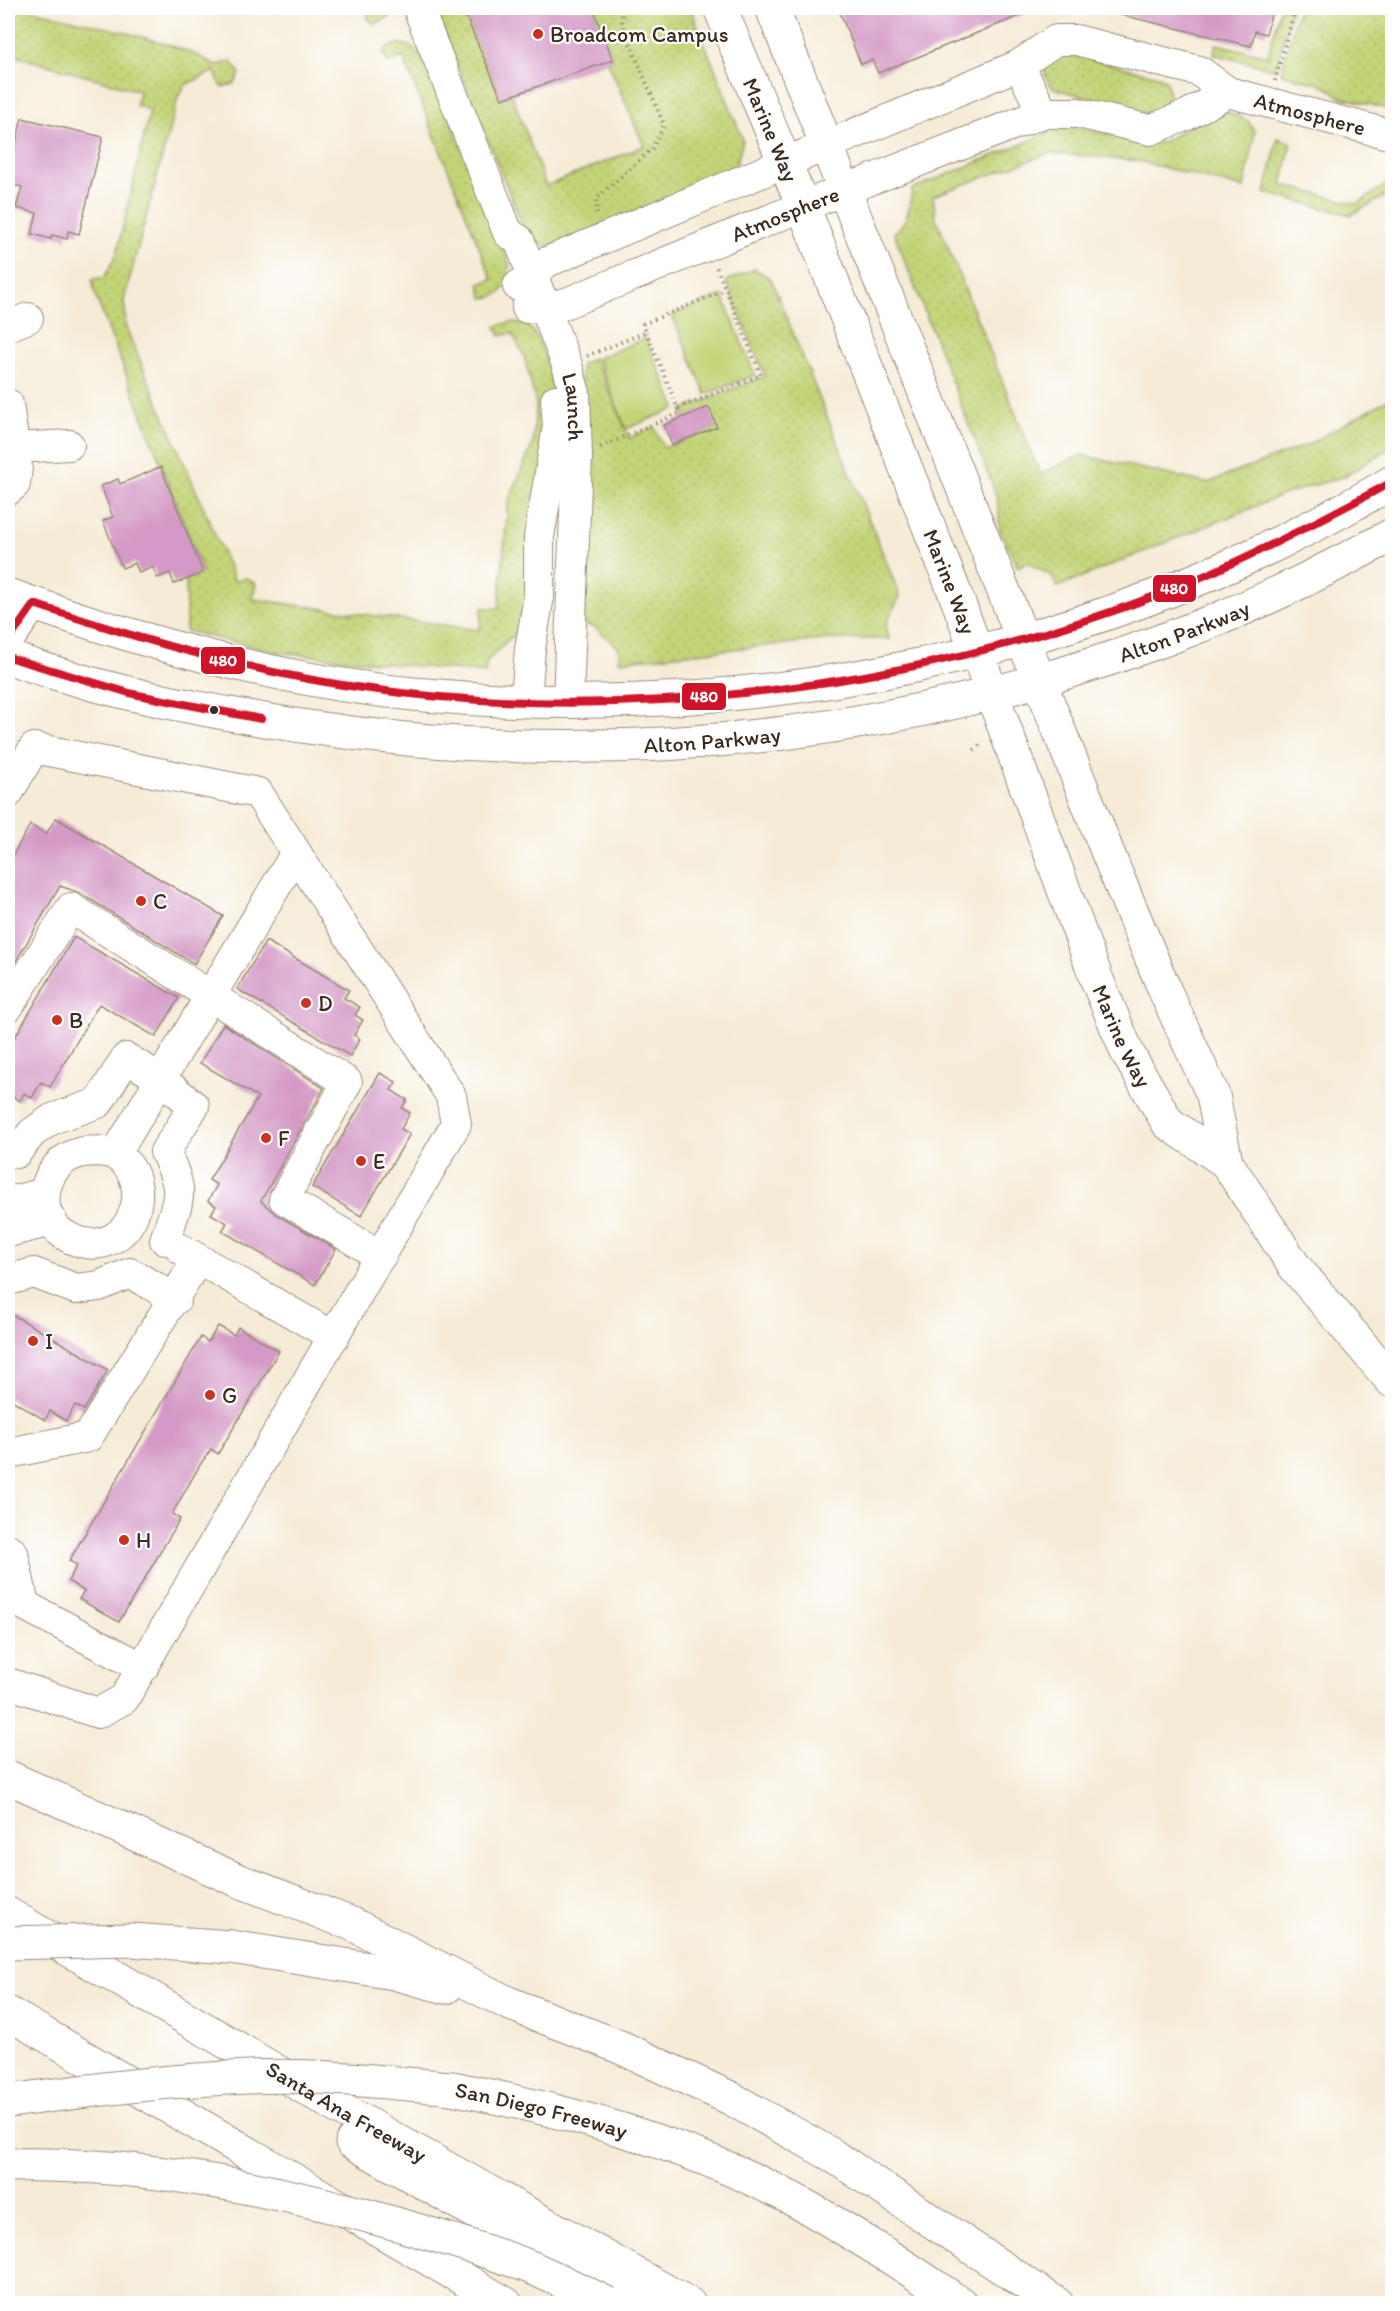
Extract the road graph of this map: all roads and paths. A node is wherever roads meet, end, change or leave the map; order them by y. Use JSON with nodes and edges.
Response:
{"nodes":[{"id":1,"x":418,"y":8,"type":"edge"},
{"id":2,"x":622,"y":8,"type":"edge"},
{"id":3,"x":720,"y":8,"type":"edge"},
{"id":4,"x":772,"y":8,"type":"edge"},
{"id":5,"x":1295,"y":8,"type":"edge"},
{"id":6,"x":1019,"y":65,"type":"junction"},
{"id":7,"x":1274,"y":83,"type":"dead end"},
{"id":8,"x":1228,"y":92,"type":"junction"},
{"id":9,"x":1043,"y":113,"type":"junction"},
{"id":10,"x":1392,"y":135,"type":"edge"},
{"id":11,"x":827,"y":145,"type":"junction"},
{"id":12,"x":786,"y":163,"type":"junction"},
{"id":13,"x":845,"y":189,"type":"junction"},
{"id":14,"x":803,"y":206,"type":"junction"},
{"id":15,"x":606,"y":237,"type":"junction"},
{"id":16,"x":707,"y":246,"type":"junction"},
{"id":17,"x":726,"y":290,"type":"junction"},
{"id":18,"x":530,"y":293,"type":"junction"},
{"id":19,"x":646,"y":332,"type":"junction"},
{"id":20,"x":567,"y":365,"type":"junction"},
{"id":21,"x":8,"y":404,"type":"edge"},
{"id":22,"x":678,"y":408,"type":"junction"},
{"id":23,"x":69,"y":445,"type":"dead end"},
{"id":24,"x":14,"y":448,"type":"junction"},
{"id":25,"x":577,"y":457,"type":"junction"},
{"id":26,"x":1392,"y":482,"type":"edge"},
{"id":27,"x":8,"y":490,"type":"edge"},
{"id":28,"x":1392,"y":535,"type":"edge"},
{"id":29,"x":539,"y":596,"type":"junction"},
{"id":30,"x":570,"y":597,"type":"junction"},
{"id":31,"x":21,"y":599,"type":"edge"},
{"id":32,"x":1021,"y":638,"type":"junction"},
{"id":33,"x":8,"y":641,"type":"edge"},
{"id":34,"x":976,"y":653,"type":"junction"},
{"id":35,"x":8,"y":657,"type":"edge"},
{"id":36,"x":1040,"y":681,"type":"junction"},
{"id":37,"x":991,"y":695,"type":"junction"},
{"id":38,"x":526,"y":700,"type":"junction"},
{"id":39,"x":568,"y":702,"type":"junction"},
{"id":40,"x":8,"y":793,"type":"edge"},
{"id":41,"x":296,"y":853,"type":"junction"},
{"id":42,"x":212,"y":997,"type":"junction"},
{"id":43,"x":8,"y":1007,"type":"edge"},
{"id":44,"x":161,"y":1079,"type":"junction"},
{"id":45,"x":12,"y":1150,"type":"edge"},
{"id":46,"x":115,"y":1155,"type":"junction"},
{"id":47,"x":1226,"y":1162,"type":"junction"},
{"id":48,"x":49,"y":1196,"type":"junction"},
{"id":49,"x":8,"y":1202,"type":"edge"},
{"id":50,"x":132,"y":1220,"type":"junction"},
{"id":51,"x":8,"y":1232,"type":"edge"},
{"id":52,"x":165,"y":1240,"type":"junction"},
{"id":53,"x":381,"y":1256,"type":"junction"},
{"id":54,"x":198,"y":1259,"type":"junction"},
{"id":55,"x":8,"y":1280,"type":"edge"},
{"id":56,"x":176,"y":1299,"type":"junction"},
{"id":57,"x":334,"y":1337,"type":"junction"},
{"id":58,"x":1392,"y":1381,"type":"edge"},
{"id":59,"x":8,"y":1456,"type":"edge"},
{"id":60,"x":8,"y":1549,"type":"edge"},
{"id":61,"x":143,"y":1668,"type":"junction"},
{"id":62,"x":8,"y":1683,"type":"edge"},
{"id":63,"x":8,"y":1777,"type":"edge"},
{"id":64,"x":8,"y":1914,"type":"edge"},
{"id":65,"x":8,"y":1943,"type":"edge"},
{"id":66,"x":508,"y":2003,"type":"junction"},
{"id":67,"x":8,"y":2013,"type":"edge"},
{"id":68,"x":318,"y":2096,"type":"junction"},
{"id":69,"x":8,"y":2101,"type":"edge"},
{"id":70,"x":8,"y":2165,"type":"edge"},
{"id":71,"x":8,"y":2185,"type":"edge"},
{"id":72,"x":506,"y":2304,"type":"edge"},
{"id":73,"x":559,"y":2304,"type":"edge"},
{"id":74,"x":608,"y":2304,"type":"edge"},
{"id":75,"x":637,"y":2304,"type":"edge"},
{"id":76,"x":689,"y":2304,"type":"edge"},
{"id":77,"x":961,"y":2304,"type":"edge"},
{"id":78,"x":1057,"y":2304,"type":"edge"}],
"edges":[{"from":1,"to":18,"type":"street","name":"Launch"},
{"from":2,"to":15,"type":"path"},
{"from":3,"to":12,"type":"main road","name":"Marine Way"},
{"from":4,"to":11,"type":"main road","name":"Marine Way"},
{"from":5,"to":7,"type":"path"},
{"from":6,"to":8,"type":"street","name":"Atmosphere"},
{"from":6,"to":9,"type":"street"},
{"from":6,"to":11,"type":"street","name":"Atmosphere"},
{"from":8,"to":9,"type":"street","name":"Atmosphere"},
{"from":8,"to":10,"type":"street","name":"Atmosphere"},
{"from":9,"to":13,"type":"street","name":"Atmosphere"},
{"from":11,"to":12,"type":"street","name":"Atmosphere"},
{"from":11,"to":13,"type":"main road","name":"Marine Way"},
{"from":12,"to":14,"type":"main road","name":"Marine Way"},
{"from":12,"to":15,"type":"street","name":"Atmosphere"},
{"from":13,"to":14,"type":"street","name":"Atmosphere"},
{"from":13,"to":32,"type":"main road","name":"Marine Way"},
{"from":14,"to":16,"type":"street","name":"Atmosphere"},
{"from":14,"to":34,"type":"main road","name":"Marine Way"},
{"from":15,"to":18,"type":"street","name":"Atmosphere"},
{"from":16,"to":17,"type":"path"},
{"from":16,"to":18,"type":"street","name":"Atmosphere"},
{"from":17,"to":19,"type":"path"},
{"from":17,"to":22,"type":"path"},
{"from":18,"to":20,"type":"street","name":"Launch"},
{"from":18,"to":29,"type":"street","name":"Launch"},
{"from":19,"to":20,"type":"path"},
{"from":19,"to":22,"type":"path"},
{"from":20,"to":25,"type":"street","name":"Launch"},
{"from":21,"to":24,"type":"street"},
{"from":22,"to":25,"type":"path"},
{"from":23,"to":24,"type":"street"},
{"from":24,"to":27,"type":"street"},
{"from":25,"to":30,"type":"street","name":"Launch"},
{"from":26,"to":32,"type":"main road","name":"Alton Parkway"},
{"from":28,"to":36,"type":"main road","name":"Alton Parkway"},
{"from":29,"to":30,"type":"street"},
{"from":29,"to":38,"type":"street","name":"Launch"},
{"from":30,"to":39,"type":"street","name":"Launch"},
{"from":31,"to":33,"type":"street"},
{"from":31,"to":38,"type":"main road","name":"Alton Parkway"},
{"from":32,"to":34,"type":"main road","name":"Alton Parkway"},
{"from":32,"to":36,"type":"main road","name":"Marine Way"},
{"from":34,"to":37,"type":"main road","name":"Marine Way"},
{"from":34,"to":39,"type":"main road","name":"Alton Parkway"},
{"from":35,"to":37,"type":"main road","name":"Alton Parkway"},
{"from":36,"to":37,"type":"main road","name":"Alton Parkway"},
{"from":36,"to":47,"type":"main road","name":"Marine Way"},
{"from":37,"to":47,"type":"main road","name":"Marine Way"},
{"from":38,"to":39,"type":"main road","name":"Alton Parkway"},
{"from":40,"to":41,"type":"street"},
{"from":41,"to":42,"type":"street"},
{"from":41,"to":53,"type":"street"},
{"from":42,"to":43,"type":"street"},
{"from":42,"to":44,"type":"street"},
{"from":42,"to":53,"type":"street"},
{"from":44,"to":45,"type":"street"},
{"from":44,"to":46,"type":"street"},
{"from":44,"to":52,"type":"street"},
{"from":45,"to":48,"type":"street"},
{"from":46,"to":48,"type":"street"},
{"from":46,"to":50,"type":"street"},
{"from":47,"to":58,"type":"main road","name":"Marine Way"},
{"from":48,"to":49,"type":"street"},
{"from":48,"to":50,"type":"street"},
{"from":48,"to":51,"type":"street"},
{"from":50,"to":52,"type":"street"},
{"from":52,"to":54,"type":"street"},
{"from":53,"to":57,"type":"street"},
{"from":54,"to":56,"type":"street"},
{"from":54,"to":57,"type":"street"},
{"from":55,"to":56,"type":"street"},
{"from":56,"to":59,"type":"street"},
{"from":57,"to":61,"type":"street"},
{"from":60,"to":61,"type":"street"},
{"from":61,"to":62,"type":"street"},
{"from":63,"to":66,"type":"main road"},
{"from":64,"to":68,"type":"main road","name":"Santa Ana Freeway"},
{"from":65,"to":66,"type":"main road","bridge":true},
{"from":66,"to":78,"type":"main road"},
{"from":67,"to":72,"type":"main road"},
{"from":68,"to":75,"type":"main road"},
{"from":68,"to":76,"type":"main road","name":"Santa Ana Freeway"},
{"from":69,"to":77,"type":"main road","name":"San Diego Freeway","bridge":true},
{"from":70,"to":74,"type":"main road","bridge":true},
{"from":71,"to":73,"type":"main road"}]}
